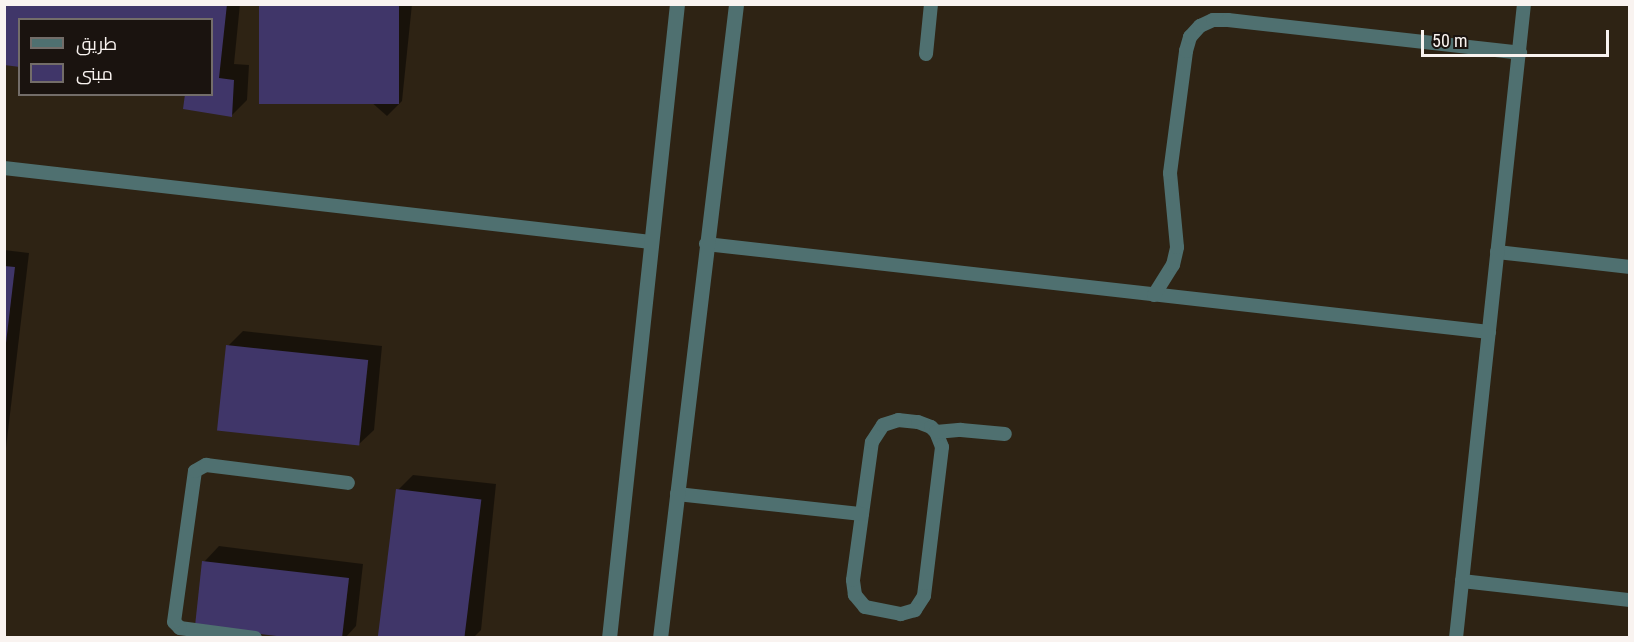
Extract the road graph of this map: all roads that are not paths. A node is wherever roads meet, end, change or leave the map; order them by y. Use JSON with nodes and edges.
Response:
{"nodes":[{"id":1,"x":677,"y":4,"type":"edge"},
{"id":2,"x":736,"y":4,"type":"edge"},
{"id":3,"x":931,"y":4,"type":"edge"},
{"id":4,"x":1524,"y":4,"type":"edge"},
{"id":5,"x":1520,"y":53,"type":"junction"},
{"id":6,"x":926,"y":54,"type":"dead end"},
{"id":7,"x":4,"y":168,"type":"edge"},
{"id":8,"x":651,"y":242,"type":"junction"},
{"id":9,"x":706,"y":244,"type":"junction"},
{"id":10,"x":1497,"y":252,"type":"junction"},
{"id":11,"x":1629,"y":267,"type":"edge"},
{"id":12,"x":1154,"y":295,"type":"junction"},
{"id":13,"x":1489,"y":332,"type":"junction"},
{"id":14,"x":936,"y":432,"type":"junction"},
{"id":15,"x":1005,"y":434,"type":"dead end"},
{"id":16,"x":348,"y":483,"type":"dead end"},
{"id":17,"x":677,"y":494,"type":"junction"},
{"id":18,"x":862,"y":514,"type":"junction"},
{"id":19,"x":1462,"y":581,"type":"junction"},
{"id":20,"x":1629,"y":600,"type":"edge"},
{"id":21,"x":206,"y":635,"type":"edge"},
{"id":22,"x":255,"y":638,"type":"edge"},
{"id":23,"x":609,"y":638,"type":"edge"},
{"id":24,"x":660,"y":638,"type":"edge"},
{"id":25,"x":1456,"y":638,"type":"edge"}],
"edges":[{"from":1,"to":8,"type":"street"},
{"from":2,"to":9,"type":"street"},
{"from":3,"to":6,"type":"lane"},
{"from":4,"to":5,"type":"lane"},
{"from":5,"to":10,"type":"lane"},
{"from":5,"to":12,"type":"lane"},
{"from":7,"to":8,"type":"lane"},
{"from":8,"to":23,"type":"street"},
{"from":9,"to":12,"type":"lane"},
{"from":9,"to":17,"type":"street"},
{"from":10,"to":11,"type":"lane"},
{"from":10,"to":13,"type":"lane"},
{"from":12,"to":13,"type":"lane"},
{"from":13,"to":19,"type":"lane"},
{"from":14,"to":15,"type":"lane"},
{"from":14,"to":18,"type":"lane"},
{"from":14,"to":18,"type":"lane"},
{"from":16,"to":21,"type":"lane"},
{"from":17,"to":18,"type":"lane"},
{"from":17,"to":24,"type":"street"},
{"from":19,"to":20,"type":"lane"},
{"from":19,"to":25,"type":"lane"},
{"from":21,"to":22,"type":"lane"}]}
